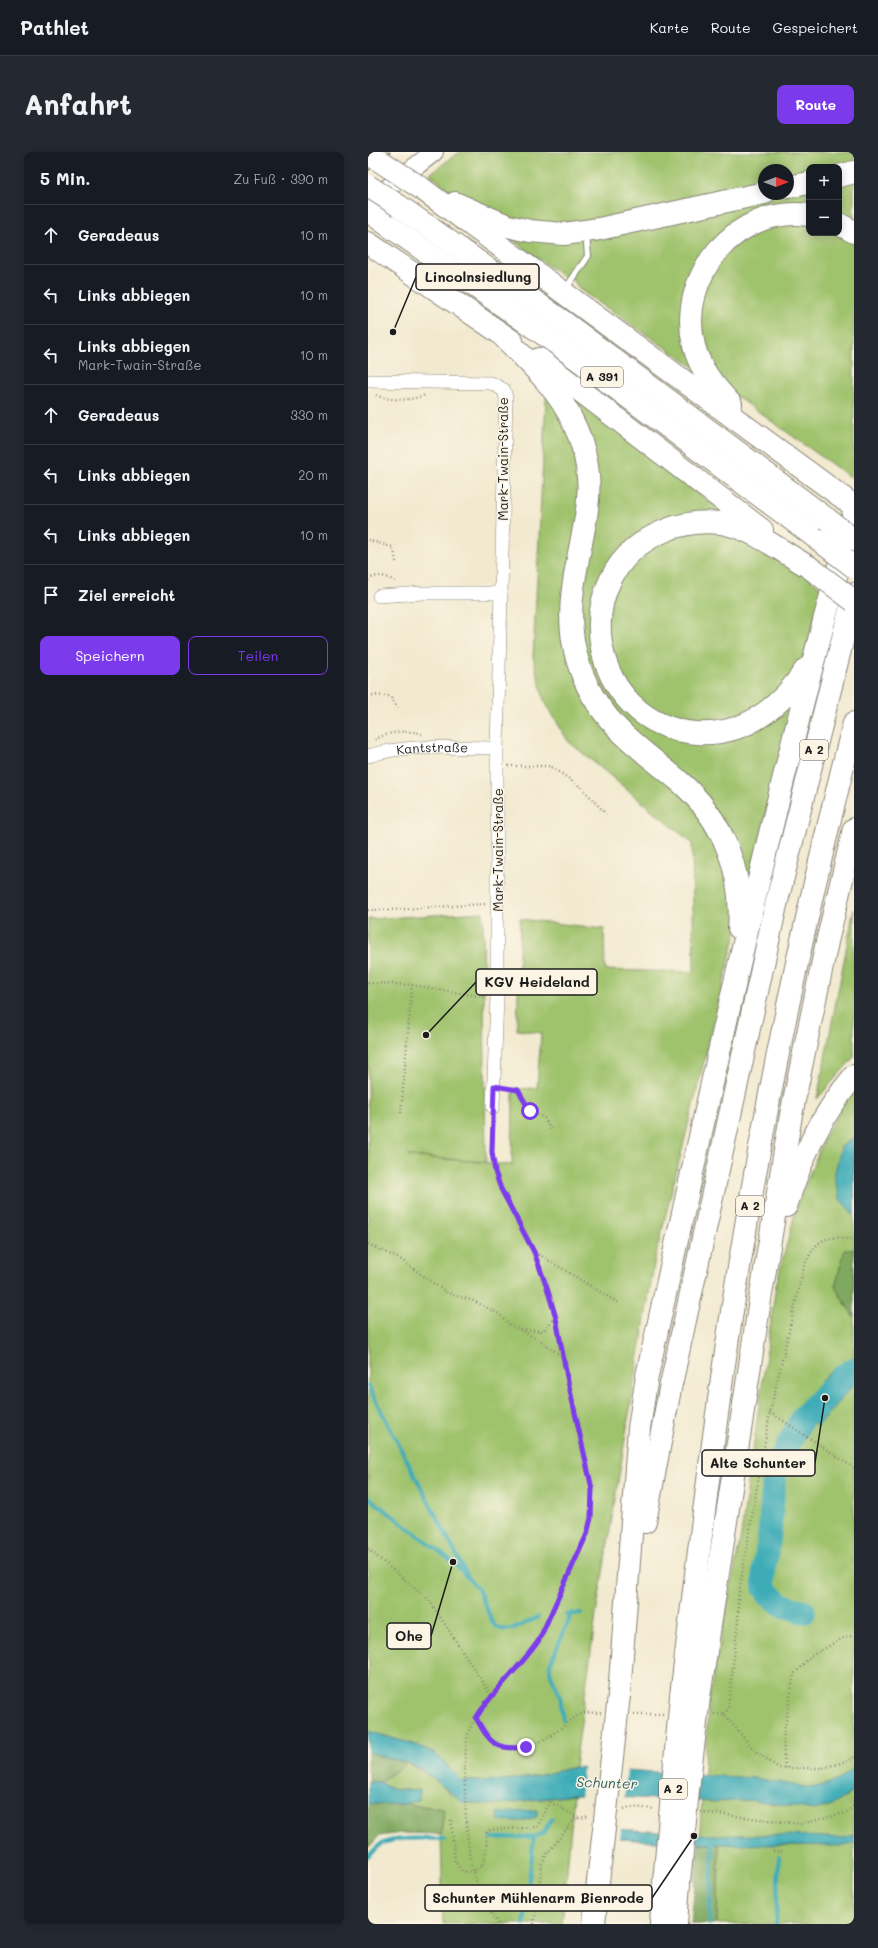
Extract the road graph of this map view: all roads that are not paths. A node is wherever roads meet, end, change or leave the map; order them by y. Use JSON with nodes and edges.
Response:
{"nodes":[{"id":1,"x":434,"y":152,"type":"edge"},
{"id":2,"x":368,"y":153,"type":"edge"},
{"id":3,"x":854,"y":172,"type":"edge"},
{"id":4,"x":842,"y":175,"type":"edge"},
{"id":5,"x":806,"y":183,"type":"edge"},
{"id":6,"x":368,"y":186,"type":"edge"},
{"id":7,"x":794,"y":186,"type":"edge"},
{"id":8,"x":421,"y":188,"type":"junction"},
{"id":9,"x":758,"y":193,"type":"edge"},
{"id":10,"x":372,"y":211,"type":"edge"},
{"id":11,"x":806,"y":215,"type":"edge"},
{"id":12,"x":842,"y":226,"type":"edge"},
{"id":13,"x":586,"y":231,"type":"junction"},
{"id":14,"x":854,"y":232,"type":"edge"},
{"id":15,"x":368,"y":243,"type":"edge"},
{"id":16,"x":563,"y":294,"type":"junction"},
{"id":17,"x":500,"y":333,"type":"junction"},
{"id":18,"x":368,"y":382,"type":"edge"},
{"id":19,"x":767,"y":441,"type":"junction"},
{"id":20,"x":854,"y":506,"type":"edge"},
{"id":21,"x":854,"y":512,"type":"edge"},
{"id":22,"x":854,"y":540,"type":"edge"},
{"id":23,"x":809,"y":567,"type":"junction"},
{"id":24,"x":854,"y":567,"type":"edge"},
{"id":25,"x":501,"y":593,"type":"junction"},
{"id":26,"x":854,"y":594,"type":"edge"},
{"id":27,"x":379,"y":596,"type":"dead end"},
{"id":28,"x":854,"y":601,"type":"edge"},
{"id":29,"x":813,"y":660,"type":"junction"},
{"id":30,"x":854,"y":723,"type":"edge"},
{"id":31,"x":497,"y":748,"type":"junction"},
{"id":32,"x":368,"y":756,"type":"edge"},
{"id":33,"x":854,"y":829,"type":"edge"},
{"id":34,"x":734,"y":981,"type":"junction"},
{"id":35,"x":854,"y":1076,"type":"edge"},
{"id":36,"x":494,"y":1107,"type":"road end"},
{"id":37,"x":760,"y":1300,"type":"junction"},
{"id":38,"x":619,"y":1694,"type":"junction"},
{"id":39,"x":690,"y":1705,"type":"junction"},
{"id":40,"x":671,"y":1883,"type":"junction"},
{"id":41,"x":594,"y":1924,"type":"edge"},
{"id":42,"x":661,"y":1924,"type":"edge"},
{"id":43,"x":676,"y":1924,"type":"edge"}],
"edges":[{"from":1,"to":10,"type":"main road"},
{"from":2,"to":8,"type":"highway","bridge":true},
{"from":3,"to":4,"type":"highway"},
{"from":5,"to":7,"type":"highway"},
{"from":6,"to":22,"type":"highway","number":"A 391","bridge":true},
{"from":8,"to":13,"type":"highway"},
{"from":8,"to":16,"type":"highway"},
{"from":9,"to":13,"type":"highway"},
{"from":10,"to":24,"type":"highway","number":"A 391","bridge":true},
{"from":11,"to":19,"type":"highway"},
{"from":12,"to":14,"type":"highway"},
{"from":13,"to":16,"type":"lane"},
{"from":15,"to":17,"type":"highway"},
{"from":16,"to":19,"type":"highway"},
{"from":17,"to":23,"type":"highway"},
{"from":17,"to":34,"type":"highway"},
{"from":18,"to":25,"type":"street","name":"Mark-Twain-Straße"},
{"from":19,"to":20,"type":"highway"},
{"from":21,"to":29,"type":"highway"},
{"from":23,"to":28,"type":"highway","bridge":true},
{"from":23,"to":29,"type":"highway"},
{"from":25,"to":27,"type":"street"},
{"from":25,"to":31,"type":"street","name":"Mark-Twain-Straße"},
{"from":26,"to":38,"type":"highway","number":"A 2"},
{"from":29,"to":34,"type":"highway"},
{"from":30,"to":39,"type":"highway","number":"A 2"},
{"from":31,"to":32,"type":"street","name":"Kantstraße"},
{"from":31,"to":36,"type":"street","name":"Mark-Twain-Straße"},
{"from":33,"to":37,"type":"highway"},
{"from":34,"to":38,"type":"highway"},
{"from":35,"to":37,"type":"highway"},
{"from":37,"to":39,"type":"highway"},
{"from":38,"to":41,"type":"highway","number":"A 2","bridge":true},
{"from":39,"to":40,"type":"highway","bridge":true},
{"from":40,"to":42,"type":"highway"},
{"from":40,"to":43,"type":"highway"}]}
